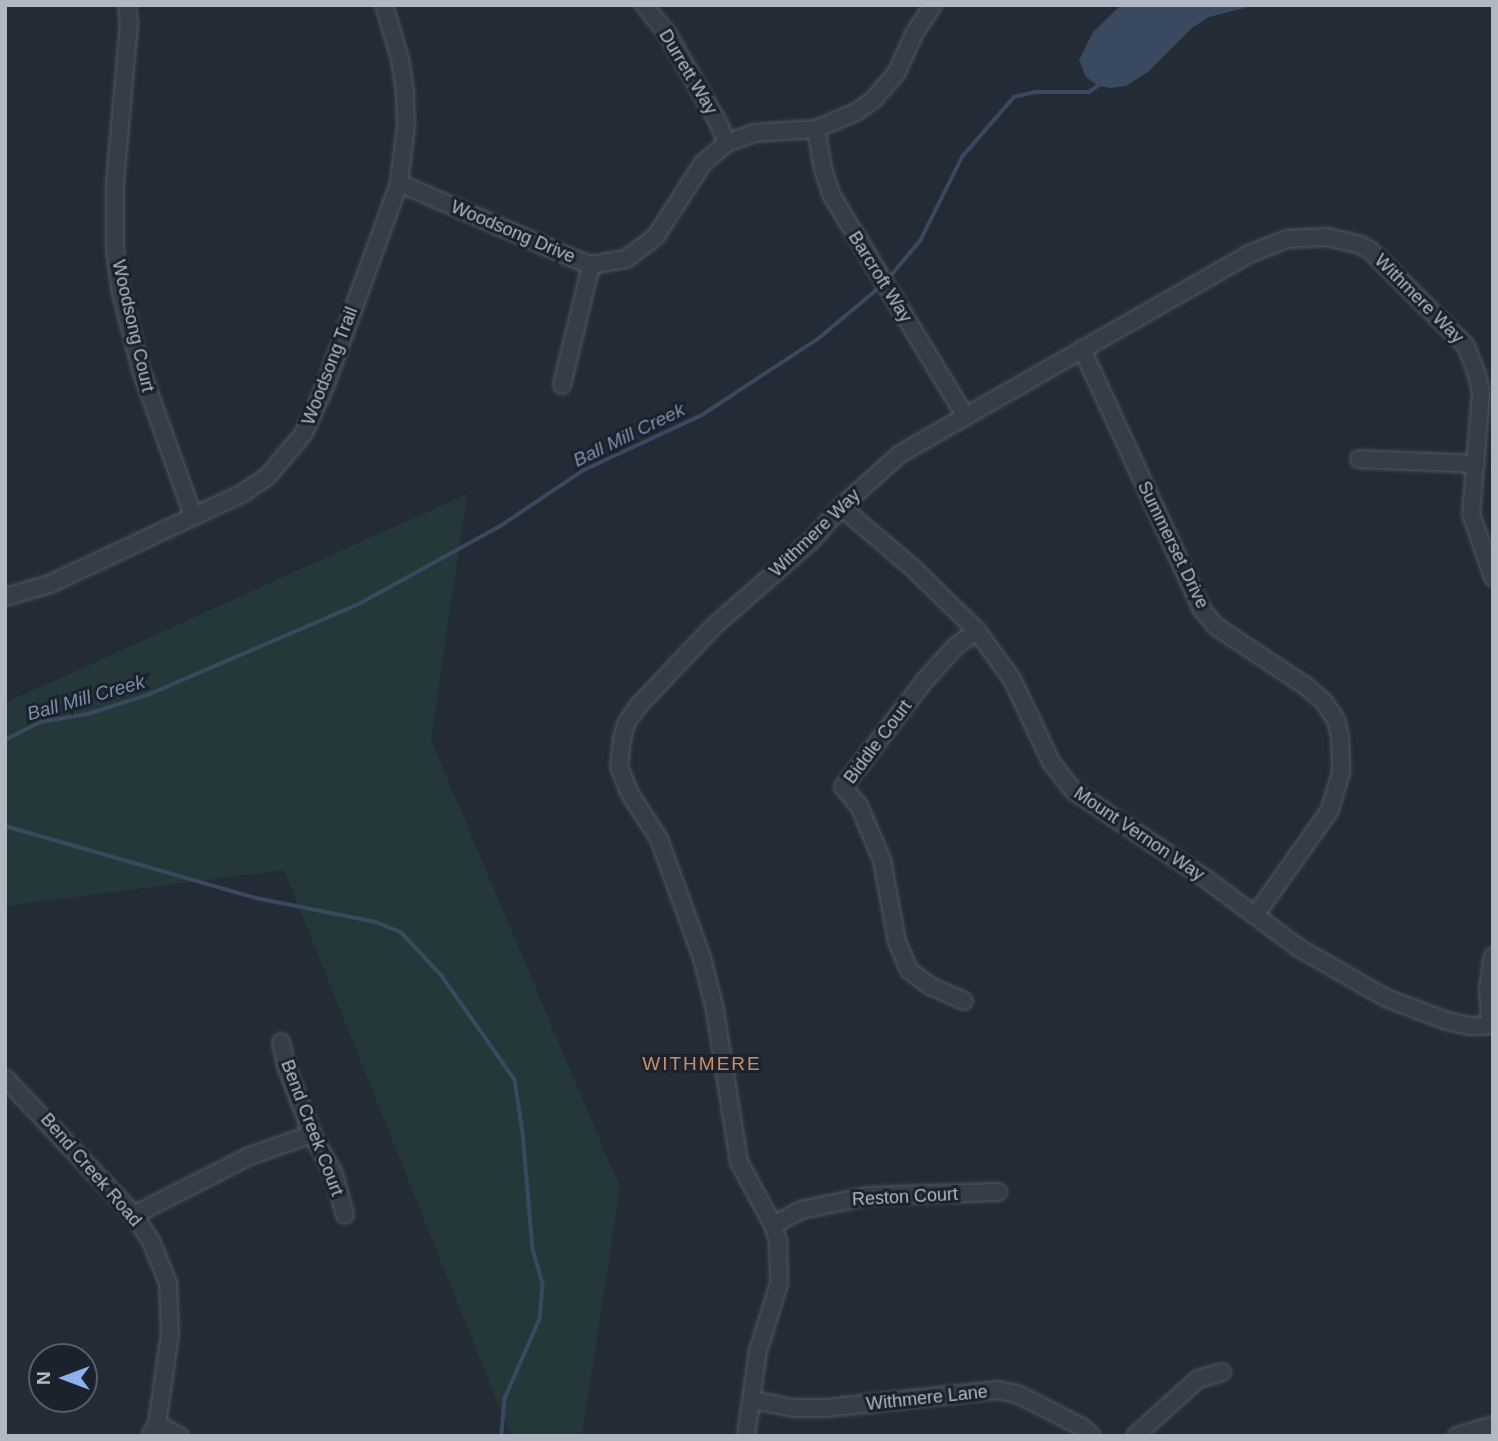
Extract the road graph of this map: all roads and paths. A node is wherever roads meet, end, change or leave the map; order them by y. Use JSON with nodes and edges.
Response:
{"nodes":[{"id":1,"x":127,"y":5,"type":"edge"},
{"id":2,"x":384,"y":5,"type":"edge"},
{"id":3,"x":645,"y":5,"type":"edge"},
{"id":4,"x":933,"y":5,"type":"edge"},
{"id":5,"x":816,"y":129,"type":"junction"},
{"id":6,"x":727,"y":143,"type":"junction"},
{"id":7,"x":399,"y":183,"type":"junction"},
{"id":8,"x":591,"y":265,"type":"junction"},
{"id":9,"x":1082,"y":349,"type":"junction"},
{"id":10,"x":562,"y":385,"type":"dead end"},
{"id":11,"x":966,"y":417,"type":"junction"},
{"id":12,"x":1359,"y":459,"type":"dead end"},
{"id":13,"x":1476,"y":464,"type":"junction"},
{"id":14,"x":841,"y":507,"type":"junction"},
{"id":15,"x":193,"y":515,"type":"junction"},
{"id":16,"x":1493,"y":577,"type":"edge"},
{"id":17,"x":5,"y":597,"type":"edge"},
{"id":18,"x":977,"y":631,"type":"junction"},
{"id":19,"x":1256,"y":914,"type":"junction"},
{"id":20,"x":1493,"y":956,"type":"edge"},
{"id":21,"x":964,"y":1001,"type":"dead end"},
{"id":22,"x":1492,"y":1025,"type":"edge"},
{"id":23,"x":281,"y":1042,"type":"dead end"},
{"id":24,"x":5,"y":1078,"type":"edge"},
{"id":25,"x":312,"y":1134,"type":"junction"},
{"id":26,"x":999,"y":1192,"type":"dead end"},
{"id":27,"x":134,"y":1215,"type":"junction"},
{"id":28,"x":345,"y":1215,"type":"dead end"},
{"id":29,"x":773,"y":1225,"type":"junction"},
{"id":30,"x":1222,"y":1372,"type":"dead end"},
{"id":31,"x":752,"y":1400,"type":"junction"},
{"id":32,"x":1493,"y":1425,"type":"edge"},
{"id":33,"x":153,"y":1430,"type":"edge"},
{"id":34,"x":180,"y":1436,"type":"edge"},
{"id":35,"x":746,"y":1436,"type":"edge"},
{"id":36,"x":1092,"y":1436,"type":"edge"},
{"id":37,"x":1135,"y":1436,"type":"edge"},
{"id":38,"x":1457,"y":1436,"type":"edge"}],
"edges":[{"from":1,"to":15,"type":"street","name":"Woodsong Court"},
{"from":2,"to":7,"type":"street","name":"Woodsong Trail"},
{"from":3,"to":6,"type":"street","name":"Durrett Way"},
{"from":4,"to":5,"type":"street","name":"Woodsong Drive"},
{"from":5,"to":6,"type":"street","name":"Woodsong Drive"},
{"from":5,"to":11,"type":"street","name":"Barcroft Way"},
{"from":6,"to":8,"type":"street","name":"Woodsong Drive"},
{"from":7,"to":8,"type":"street","name":"Woodsong Drive"},
{"from":7,"to":15,"type":"street","name":"Woodsong Trail"},
{"from":8,"to":10,"type":"street"},
{"from":9,"to":11,"type":"street","name":"Withmere Way"},
{"from":9,"to":13,"type":"street","name":"Withmere Way"},
{"from":9,"to":19,"type":"street","name":"Summerset Drive"},
{"from":11,"to":14,"type":"street","name":"Withmere Way"},
{"from":12,"to":13,"type":"street"},
{"from":13,"to":16,"type":"street","name":"Withmere Way"},
{"from":14,"to":18,"type":"street","name":"Mount Vernon Way"},
{"from":14,"to":29,"type":"street","name":"Withmere Way"},
{"from":15,"to":17,"type":"street","name":"Woodsong Trail"},
{"from":18,"to":19,"type":"street","name":"Mount Vernon Way"},
{"from":18,"to":21,"type":"street","name":"Biddle Court"},
{"from":19,"to":22,"type":"street","name":"Mount Vernon Way"},
{"from":20,"to":22,"type":"street"},
{"from":23,"to":25,"type":"street","name":"Bend Creek Court"},
{"from":24,"to":27,"type":"street","name":"Bend Creek Road"},
{"from":25,"to":27,"type":"street"},
{"from":25,"to":28,"type":"street","name":"Bend Creek Court"},
{"from":26,"to":29,"type":"street","name":"Reston Court"},
{"from":27,"to":33,"type":"street","name":"Bend Creek Road"},
{"from":29,"to":31,"type":"street","name":"Withmere Way"},
{"from":30,"to":37,"type":"street"},
{"from":31,"to":35,"type":"street","name":"Withmere Way"},
{"from":31,"to":36,"type":"street","name":"Withmere Lane"},
{"from":32,"to":38,"type":"street"},
{"from":33,"to":34,"type":"street"}]}
